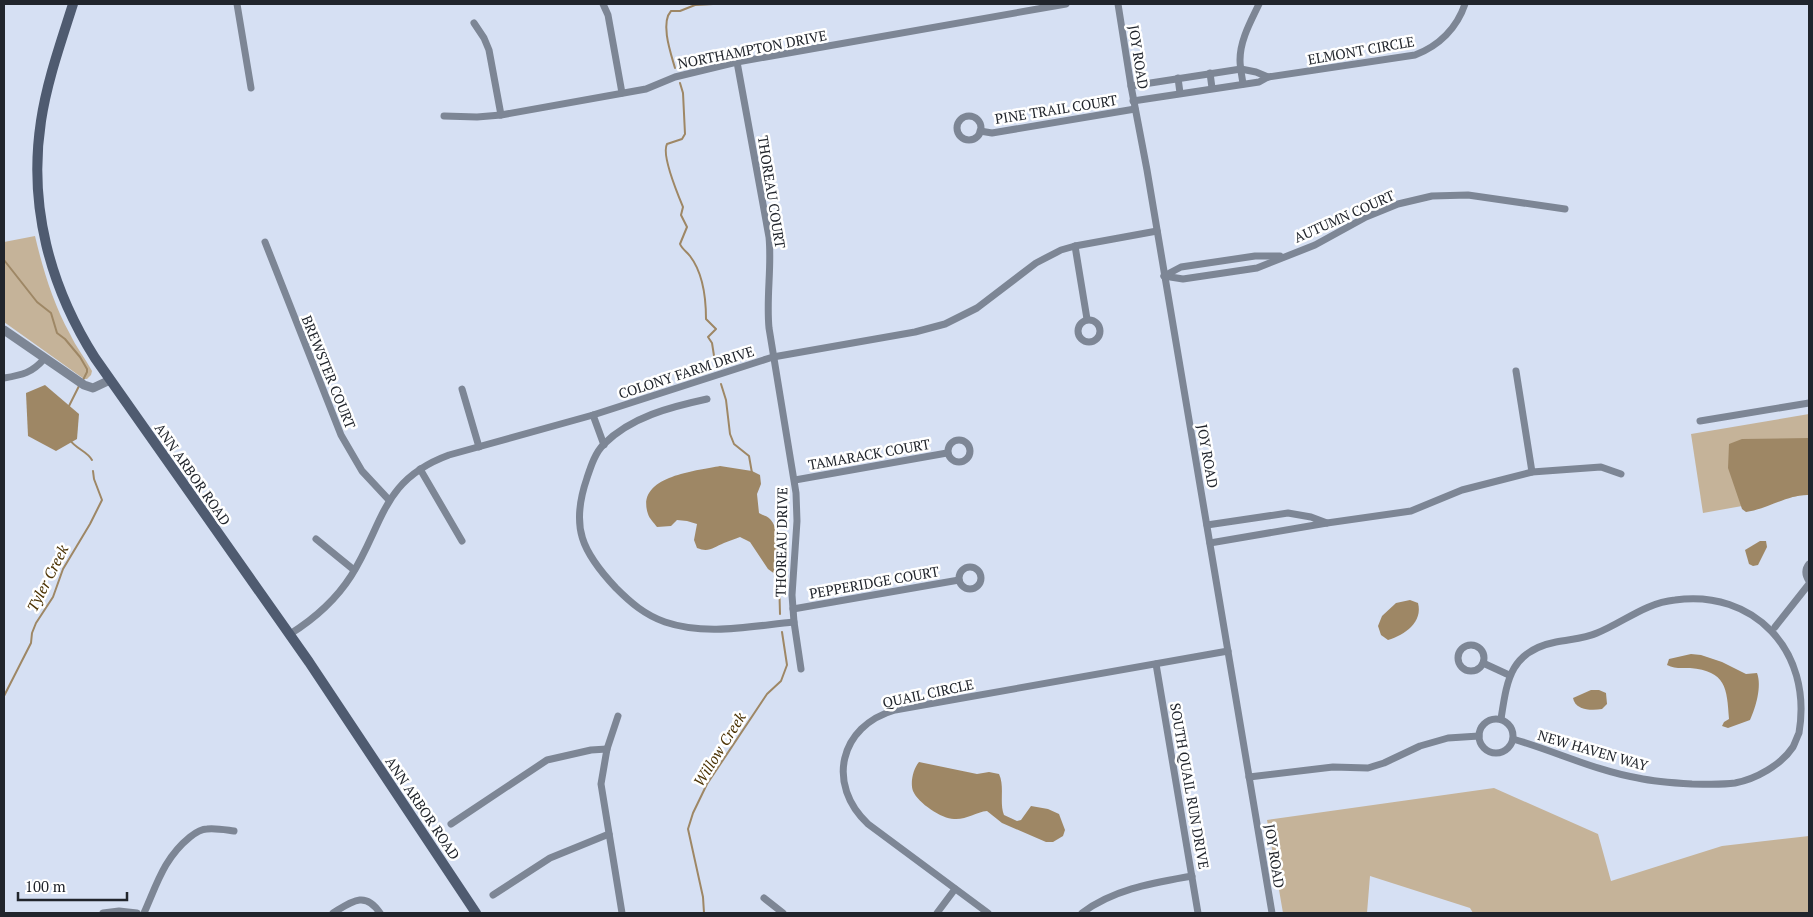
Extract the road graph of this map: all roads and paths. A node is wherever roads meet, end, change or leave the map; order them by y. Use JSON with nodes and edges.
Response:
{"nodes":[{"id":1,"x":73,"y":4,"type":"edge"},
{"id":2,"x":237,"y":4,"type":"edge"},
{"id":3,"x":595,"y":4,"type":"edge"},
{"id":4,"x":599,"y":4,"type":"edge"},
{"id":5,"x":603,"y":4,"type":"edge"},
{"id":6,"x":1066,"y":4,"type":"edge"},
{"id":7,"x":1118,"y":4,"type":"edge"},
{"id":8,"x":1259,"y":4,"type":"edge"},
{"id":9,"x":1465,"y":4,"type":"edge"},
{"id":10,"x":474,"y":23,"type":"dead end"},
{"id":11,"x":737,"y":62,"type":"junction"},
{"id":12,"x":1241,"y":69,"type":"junction"},
{"id":13,"x":1210,"y":73,"type":"junction"},
{"id":14,"x":1268,"y":77,"type":"junction"},
{"id":15,"x":1178,"y":78,"type":"junction"},
{"id":16,"x":1243,"y":84,"type":"junction"},
{"id":17,"x":1131,"y":86,"type":"junction"},
{"id":18,"x":251,"y":88,"type":"dead end"},
{"id":19,"x":1212,"y":88,"type":"junction"},
{"id":20,"x":622,"y":93,"type":"junction"},
{"id":21,"x":1180,"y":93,"type":"junction"},
{"id":22,"x":1133,"y":101,"type":"junction"},
{"id":23,"x":1135,"y":109,"type":"junction"},
{"id":24,"x":501,"y":114,"type":"junction"},
{"id":25,"x":444,"y":116,"type":"dead end"},
{"id":26,"x":980,"y":131,"type":"dead end"},
{"id":27,"x":1565,"y":209,"type":"dead end"},
{"id":28,"x":1157,"y":231,"type":"junction"},
{"id":29,"x":265,"y":242,"type":"dead end"},
{"id":30,"x":1075,"y":246,"type":"junction"},
{"id":31,"x":1283,"y":256,"type":"junction"},
{"id":32,"x":1164,"y":276,"type":"junction"},
{"id":33,"x":1087,"y":319,"type":"dead end"},
{"id":34,"x":4,"y":330,"type":"edge"},
{"id":35,"x":773,"y":357,"type":"junction"},
{"id":36,"x":44,"y":358,"type":"junction"},
{"id":37,"x":1516,"y":371,"type":"dead end"},
{"id":38,"x":4,"y":378,"type":"edge"},
{"id":39,"x":110,"y":380,"type":"junction"},
{"id":40,"x":462,"y":388,"type":"dead end"},
{"id":41,"x":707,"y":399,"type":"dead end"},
{"id":42,"x":1809,"y":403,"type":"edge"},
{"id":43,"x":593,"y":415,"type":"junction"},
{"id":44,"x":1700,"y":421,"type":"dead end"},
{"id":45,"x":604,"y":445,"type":"junction"},
{"id":46,"x":479,"y":447,"type":"junction"},
{"id":47,"x":948,"y":452,"type":"dead end"},
{"id":48,"x":420,"y":469,"type":"junction"},
{"id":49,"x":1532,"y":472,"type":"junction"},
{"id":50,"x":1621,"y":474,"type":"dead end"},
{"id":51,"x":795,"y":480,"type":"junction"},
{"id":52,"x":389,"y":500,"type":"junction"},
{"id":53,"x":1327,"y":523,"type":"junction"},
{"id":54,"x":1207,"y":525,"type":"junction"},
{"id":55,"x":316,"y":539,"type":"dead end"},
{"id":56,"x":462,"y":541,"type":"dead end"},
{"id":57,"x":1210,"y":543,"type":"junction"},
{"id":58,"x":1809,"y":564,"type":"edge"},
{"id":59,"x":354,"y":570,"type":"junction"},
{"id":60,"x":959,"y":580,"type":"dead end"},
{"id":61,"x":1809,"y":583,"type":"edge"},
{"id":62,"x":793,"y":609,"type":"junction"},
{"id":63,"x":794,"y":622,"type":"junction"},
{"id":64,"x":1775,"y":627,"type":"junction"},
{"id":65,"x":290,"y":634,"type":"junction"},
{"id":66,"x":1795,"y":650,"type":"dead end"},
{"id":67,"x":1228,"y":651,"type":"junction"},
{"id":68,"x":1483,"y":663,"type":"dead end"},
{"id":69,"x":1156,"y":664,"type":"junction"},
{"id":70,"x":801,"y":669,"type":"dead end"},
{"id":71,"x":1509,"y":675,"type":"junction"},
{"id":72,"x":1807,"y":697,"type":"dead end"},
{"id":73,"x":618,"y":716,"type":"dead end"},
{"id":74,"x":1500,"y":719,"type":"junction"},
{"id":75,"x":1479,"y":736,"type":"junction"},
{"id":76,"x":1513,"y":739,"type":"junction"},
{"id":77,"x":607,"y":749,"type":"junction"},
{"id":78,"x":1249,"y":777,"type":"junction"},
{"id":79,"x":451,"y":824,"type":"dead end"},
{"id":80,"x":234,"y":832,"type":"dead end"},
{"id":81,"x":609,"y":834,"type":"junction"},
{"id":82,"x":1192,"y":876,"type":"junction"},
{"id":83,"x":955,"y":889,"type":"junction"},
{"id":84,"x":492,"y":895,"type":"dead end"},
{"id":85,"x":764,"y":898,"type":"dead end"},
{"id":86,"x":103,"y":913,"type":"edge"},
{"id":87,"x":137,"y":913,"type":"edge"},
{"id":88,"x":144,"y":913,"type":"edge"},
{"id":89,"x":333,"y":913,"type":"edge"},
{"id":90,"x":380,"y":913,"type":"edge"},
{"id":91,"x":476,"y":913,"type":"edge"},
{"id":92,"x":622,"y":913,"type":"edge"},
{"id":93,"x":783,"y":913,"type":"edge"},
{"id":94,"x":937,"y":913,"type":"edge"},
{"id":95,"x":988,"y":913,"type":"edge"},
{"id":96,"x":1082,"y":913,"type":"edge"},
{"id":97,"x":1198,"y":913,"type":"edge"},
{"id":98,"x":1272,"y":913,"type":"edge"}],
"edges":[{"from":1,"to":39,"type":"main road","name":"ANN ARBOR ROAD"},
{"from":2,"to":18,"type":"street"},
{"from":3,"to":4,"type":"street"},
{"from":5,"to":20,"type":"street"},
{"from":6,"to":11,"type":"street","name":"NORTHAMPTON DRIVE"},
{"from":7,"to":17,"type":"street","name":"JOY ROAD"},
{"from":8,"to":12,"type":"street"},
{"from":9,"to":14,"type":"street","name":"ELMONT CIRCLE"},
{"from":10,"to":24,"type":"street"},
{"from":11,"to":20,"type":"street","name":"NORTHAMPTON DRIVE"},
{"from":11,"to":35,"type":"street","name":"THOREAU COURT"},
{"from":12,"to":13,"type":"street","name":"ELMONT CIRCLE"},
{"from":12,"to":14,"type":"street","name":"ELMONT CIRCLE"},
{"from":12,"to":16,"type":"street"},
{"from":13,"to":15,"type":"street","name":"ELMONT CIRCLE"},
{"from":13,"to":19,"type":"street"},
{"from":14,"to":16,"type":"street","name":"ELMONT CIRCLE"},
{"from":15,"to":17,"type":"street","name":"ELMONT CIRCLE"},
{"from":15,"to":21,"type":"street"},
{"from":16,"to":19,"type":"street","name":"ELMONT CIRCLE"},
{"from":17,"to":22,"type":"street","name":"JOY ROAD"},
{"from":19,"to":21,"type":"street","name":"ELMONT CIRCLE"},
{"from":20,"to":24,"type":"street","name":"NORTHAMPTON DRIVE"},
{"from":21,"to":22,"type":"street","name":"ELMONT CIRCLE"},
{"from":22,"to":23,"type":"street","name":"JOY ROAD"},
{"from":23,"to":26,"type":"street","name":"PINE TRAIL COURT"},
{"from":23,"to":28,"type":"street","name":"JOY ROAD"},
{"from":24,"to":25,"type":"street","name":"NORTHAMPTON DRIVE"},
{"from":27,"to":31,"type":"street","name":"AUTUMN COURT"},
{"from":28,"to":30,"type":"street","name":"COLONY FARM DRIVE"},
{"from":28,"to":32,"type":"street","name":"JOY ROAD"},
{"from":29,"to":52,"type":"street","name":"BREWSTER COURT"},
{"from":30,"to":33,"type":"street"},
{"from":30,"to":35,"type":"street","name":"COLONY FARM DRIVE"},
{"from":31,"to":32,"type":"street","name":"AUTUMN COURT"},
{"from":31,"to":32,"type":"street","name":"AUTUMN COURT"},
{"from":32,"to":54,"type":"street","name":"JOY ROAD"},
{"from":34,"to":36,"type":"street"},
{"from":35,"to":43,"type":"street","name":"COLONY FARM DRIVE"},
{"from":35,"to":51,"type":"street","name":"THOREAU DRIVE"},
{"from":36,"to":38,"type":"street"},
{"from":36,"to":39,"type":"street"},
{"from":37,"to":49,"type":"street"},
{"from":39,"to":65,"type":"main road","name":"ANN ARBOR ROAD"},
{"from":40,"to":46,"type":"street"},
{"from":41,"to":45,"type":"street"},
{"from":42,"to":44,"type":"street"},
{"from":43,"to":45,"type":"street"},
{"from":43,"to":46,"type":"street","name":"COLONY FARM DRIVE"},
{"from":45,"to":63,"type":"street"},
{"from":46,"to":48,"type":"street","name":"COLONY FARM DRIVE"},
{"from":47,"to":51,"type":"street","name":"TAMARACK COURT"},
{"from":48,"to":52,"type":"street","name":"COLONY FARM DRIVE"},
{"from":48,"to":56,"type":"street"},
{"from":49,"to":50,"type":"street"},
{"from":49,"to":53,"type":"street"},
{"from":51,"to":62,"type":"street","name":"THOREAU DRIVE"},
{"from":52,"to":59,"type":"street","name":"COLONY FARM DRIVE"},
{"from":53,"to":54,"type":"street"},
{"from":53,"to":57,"type":"street"},
{"from":54,"to":57,"type":"street","name":"JOY ROAD"},
{"from":55,"to":59,"type":"street"},
{"from":57,"to":67,"type":"street","name":"JOY ROAD"},
{"from":58,"to":61,"type":"street"},
{"from":59,"to":65,"type":"street","name":"COLONY FARM DRIVE"},
{"from":60,"to":62,"type":"street","name":"PEPPERIDGE COURT"},
{"from":61,"to":64,"type":"street"},
{"from":62,"to":63,"type":"street","name":"THOREAU DRIVE"},
{"from":63,"to":70,"type":"street","name":"THOREAU DRIVE"},
{"from":64,"to":66,"type":"street"},
{"from":64,"to":71,"type":"street"},
{"from":65,"to":91,"type":"main road","name":"ANN ARBOR ROAD"},
{"from":67,"to":69,"type":"street","name":"QUAIL CIRCLE"},
{"from":67,"to":78,"type":"street","name":"JOY ROAD"},
{"from":68,"to":71,"type":"street"},
{"from":69,"to":82,"type":"street","name":"SOUTH QUAIL RUN DRIVE"},
{"from":69,"to":83,"type":"street","name":"QUAIL CIRCLE"},
{"from":71,"to":74,"type":"street"},
{"from":72,"to":76,"type":"street","name":"NEW HAVEN WAY"},
{"from":73,"to":77,"type":"street"},
{"from":74,"to":75,"type":"street"},
{"from":74,"to":76,"type":"street"},
{"from":75,"to":76,"type":"street"},
{"from":75,"to":78,"type":"street"},
{"from":77,"to":79,"type":"street"},
{"from":77,"to":81,"type":"street"},
{"from":78,"to":98,"type":"street","name":"JOY ROAD"},
{"from":80,"to":88,"type":"street"},
{"from":81,"to":84,"type":"street"},
{"from":81,"to":92,"type":"street"},
{"from":82,"to":96,"type":"street"},
{"from":82,"to":97,"type":"street","name":"SOUTH QUAIL RUN DRIVE"},
{"from":83,"to":94,"type":"street"},
{"from":83,"to":95,"type":"street","name":"QUAIL CIRCLE"},
{"from":85,"to":93,"type":"street"},
{"from":86,"to":87,"type":"street"},
{"from":89,"to":90,"type":"street"}]}
